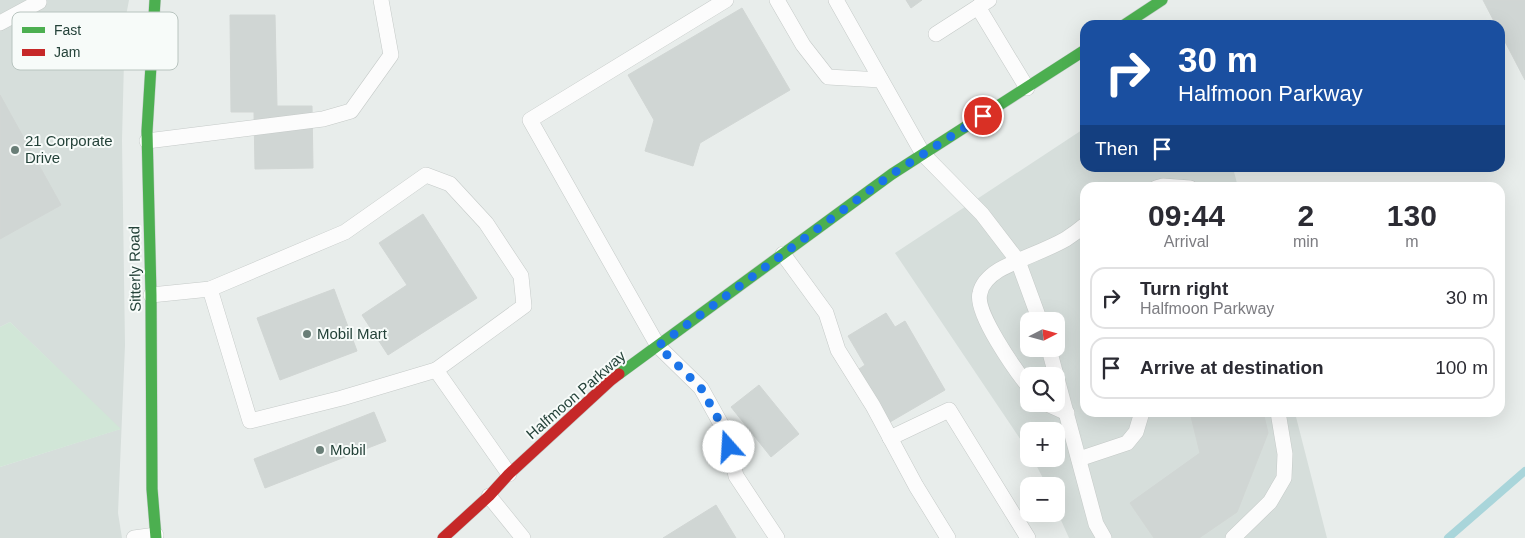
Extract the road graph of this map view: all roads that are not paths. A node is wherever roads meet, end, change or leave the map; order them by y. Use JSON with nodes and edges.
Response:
{"nodes":[{"id":1,"x":38,"y":0,"type":"edge"},
{"id":2,"x":381,"y":0,"type":"edge"},
{"id":3,"x":726,"y":0,"type":"edge"},
{"id":4,"x":777,"y":0,"type":"edge"},
{"id":5,"x":836,"y":0,"type":"edge"},
{"id":6,"x":1162,"y":0,"type":"edge"},
{"id":7,"x":984,"y":3,"type":"edge"},
{"id":8,"x":20,"y":12,"type":"edge"},
{"id":9,"x":12,"y":17,"type":"edge"},
{"id":10,"x":1132,"y":20,"type":"edge"},
{"id":11,"x":0,"y":23,"type":"edge"},
{"id":12,"x":936,"y":34,"type":"dead end"},
{"id":13,"x":1080,"y":53,"type":"edge"},
{"id":14,"x":151,"y":70,"type":"edge"},
{"id":15,"x":881,"y":80,"type":"junction"},
{"id":16,"x":1028,"y":88,"type":"junction"},
{"id":17,"x":147,"y":141,"type":"junction"},
{"id":18,"x":923,"y":154,"type":"junction"},
{"id":19,"x":1080,"y":229,"type":"edge"},
{"id":20,"x":783,"y":254,"type":"junction"},
{"id":21,"x":1018,"y":261,"type":"junction"},
{"id":22,"x":210,"y":289,"type":"junction"},
{"id":23,"x":151,"y":295,"type":"junction"},
{"id":24,"x":1037,"y":312,"type":"edge"},
{"id":25,"x":658,"y":346,"type":"junction"},
{"id":26,"x":1052,"y":358,"type":"edge"},
{"id":27,"x":436,"y":370,"type":"junction"},
{"id":28,"x":1020,"y":376,"type":"edge"},
{"id":29,"x":1067,"y":413,"type":"joint"},
{"id":30,"x":1140,"y":417,"type":"edge"},
{"id":31,"x":1279,"y":417,"type":"edge"},
{"id":32,"x":890,"y":438,"type":"junction"},
{"id":33,"x":1079,"y":459,"type":"junction"},
{"id":34,"x":509,"y":474,"type":"junction"},
{"id":35,"x":489,"y":496,"type":"junction"},
{"id":36,"x":156,"y":537,"type":"edge"},
{"id":37,"x":134,"y":538,"type":"edge"},
{"id":38,"x":443,"y":538,"type":"edge"},
{"id":39,"x":523,"y":538,"type":"edge"},
{"id":40,"x":777,"y":538,"type":"edge"},
{"id":41,"x":948,"y":538,"type":"edge"},
{"id":42,"x":1028,"y":538,"type":"edge"},
{"id":43,"x":1104,"y":538,"type":"edge"},
{"id":44,"x":1233,"y":538,"type":"edge"}],
"edges":[{"from":1,"to":8,"type":"lane"},
{"from":2,"to":17,"type":"lane"},
{"from":3,"to":25,"type":"lane"},
{"from":4,"to":15,"type":"lane"},
{"from":5,"to":15,"type":"lane"},
{"from":6,"to":10,"type":"main road"},
{"from":7,"to":12,"type":"lane"},
{"from":7,"to":16,"type":"lane"},
{"from":9,"to":11,"type":"lane"},
{"from":13,"to":16,"type":"main road","name":"Halfmoon Parkway"},
{"from":14,"to":17,"type":"main road","name":"Sitterly Road"},
{"from":15,"to":18,"type":"lane"},
{"from":16,"to":18,"type":"main road","name":"Halfmoon Parkway"},
{"from":17,"to":23,"type":"main road","name":"Sitterly Road"},
{"from":18,"to":20,"type":"main road","name":"Halfmoon Parkway"},
{"from":18,"to":21,"type":"lane"},
{"from":19,"to":21,"type":"lane"},
{"from":20,"to":25,"type":"main road","name":"Halfmoon Parkway"},
{"from":20,"to":32,"type":"lane"},
{"from":21,"to":24,"type":"lane"},
{"from":21,"to":28,"type":"lane"},
{"from":22,"to":23,"type":"lane"},
{"from":22,"to":27,"type":"lane"},
{"from":22,"to":27,"type":"lane"},
{"from":23,"to":36,"type":"main road","name":"Sitterly Road"},
{"from":25,"to":34,"type":"main road","name":"Halfmoon Parkway"},
{"from":25,"to":40,"type":"lane"},
{"from":26,"to":29,"type":"lane"},
{"from":27,"to":34,"type":"lane"},
{"from":29,"to":33,"type":"lane"},
{"from":30,"to":33,"type":"lane"},
{"from":31,"to":44,"type":"lane"},
{"from":32,"to":41,"type":"lane"},
{"from":32,"to":42,"type":"lane"},
{"from":33,"to":43,"type":"lane"},
{"from":34,"to":35,"type":"main road","name":"Halfmoon Parkway"},
{"from":35,"to":38,"type":"main road","name":"Halfmoon Parkway"},
{"from":35,"to":39,"type":"lane"},
{"from":36,"to":37,"type":"lane"}]}
